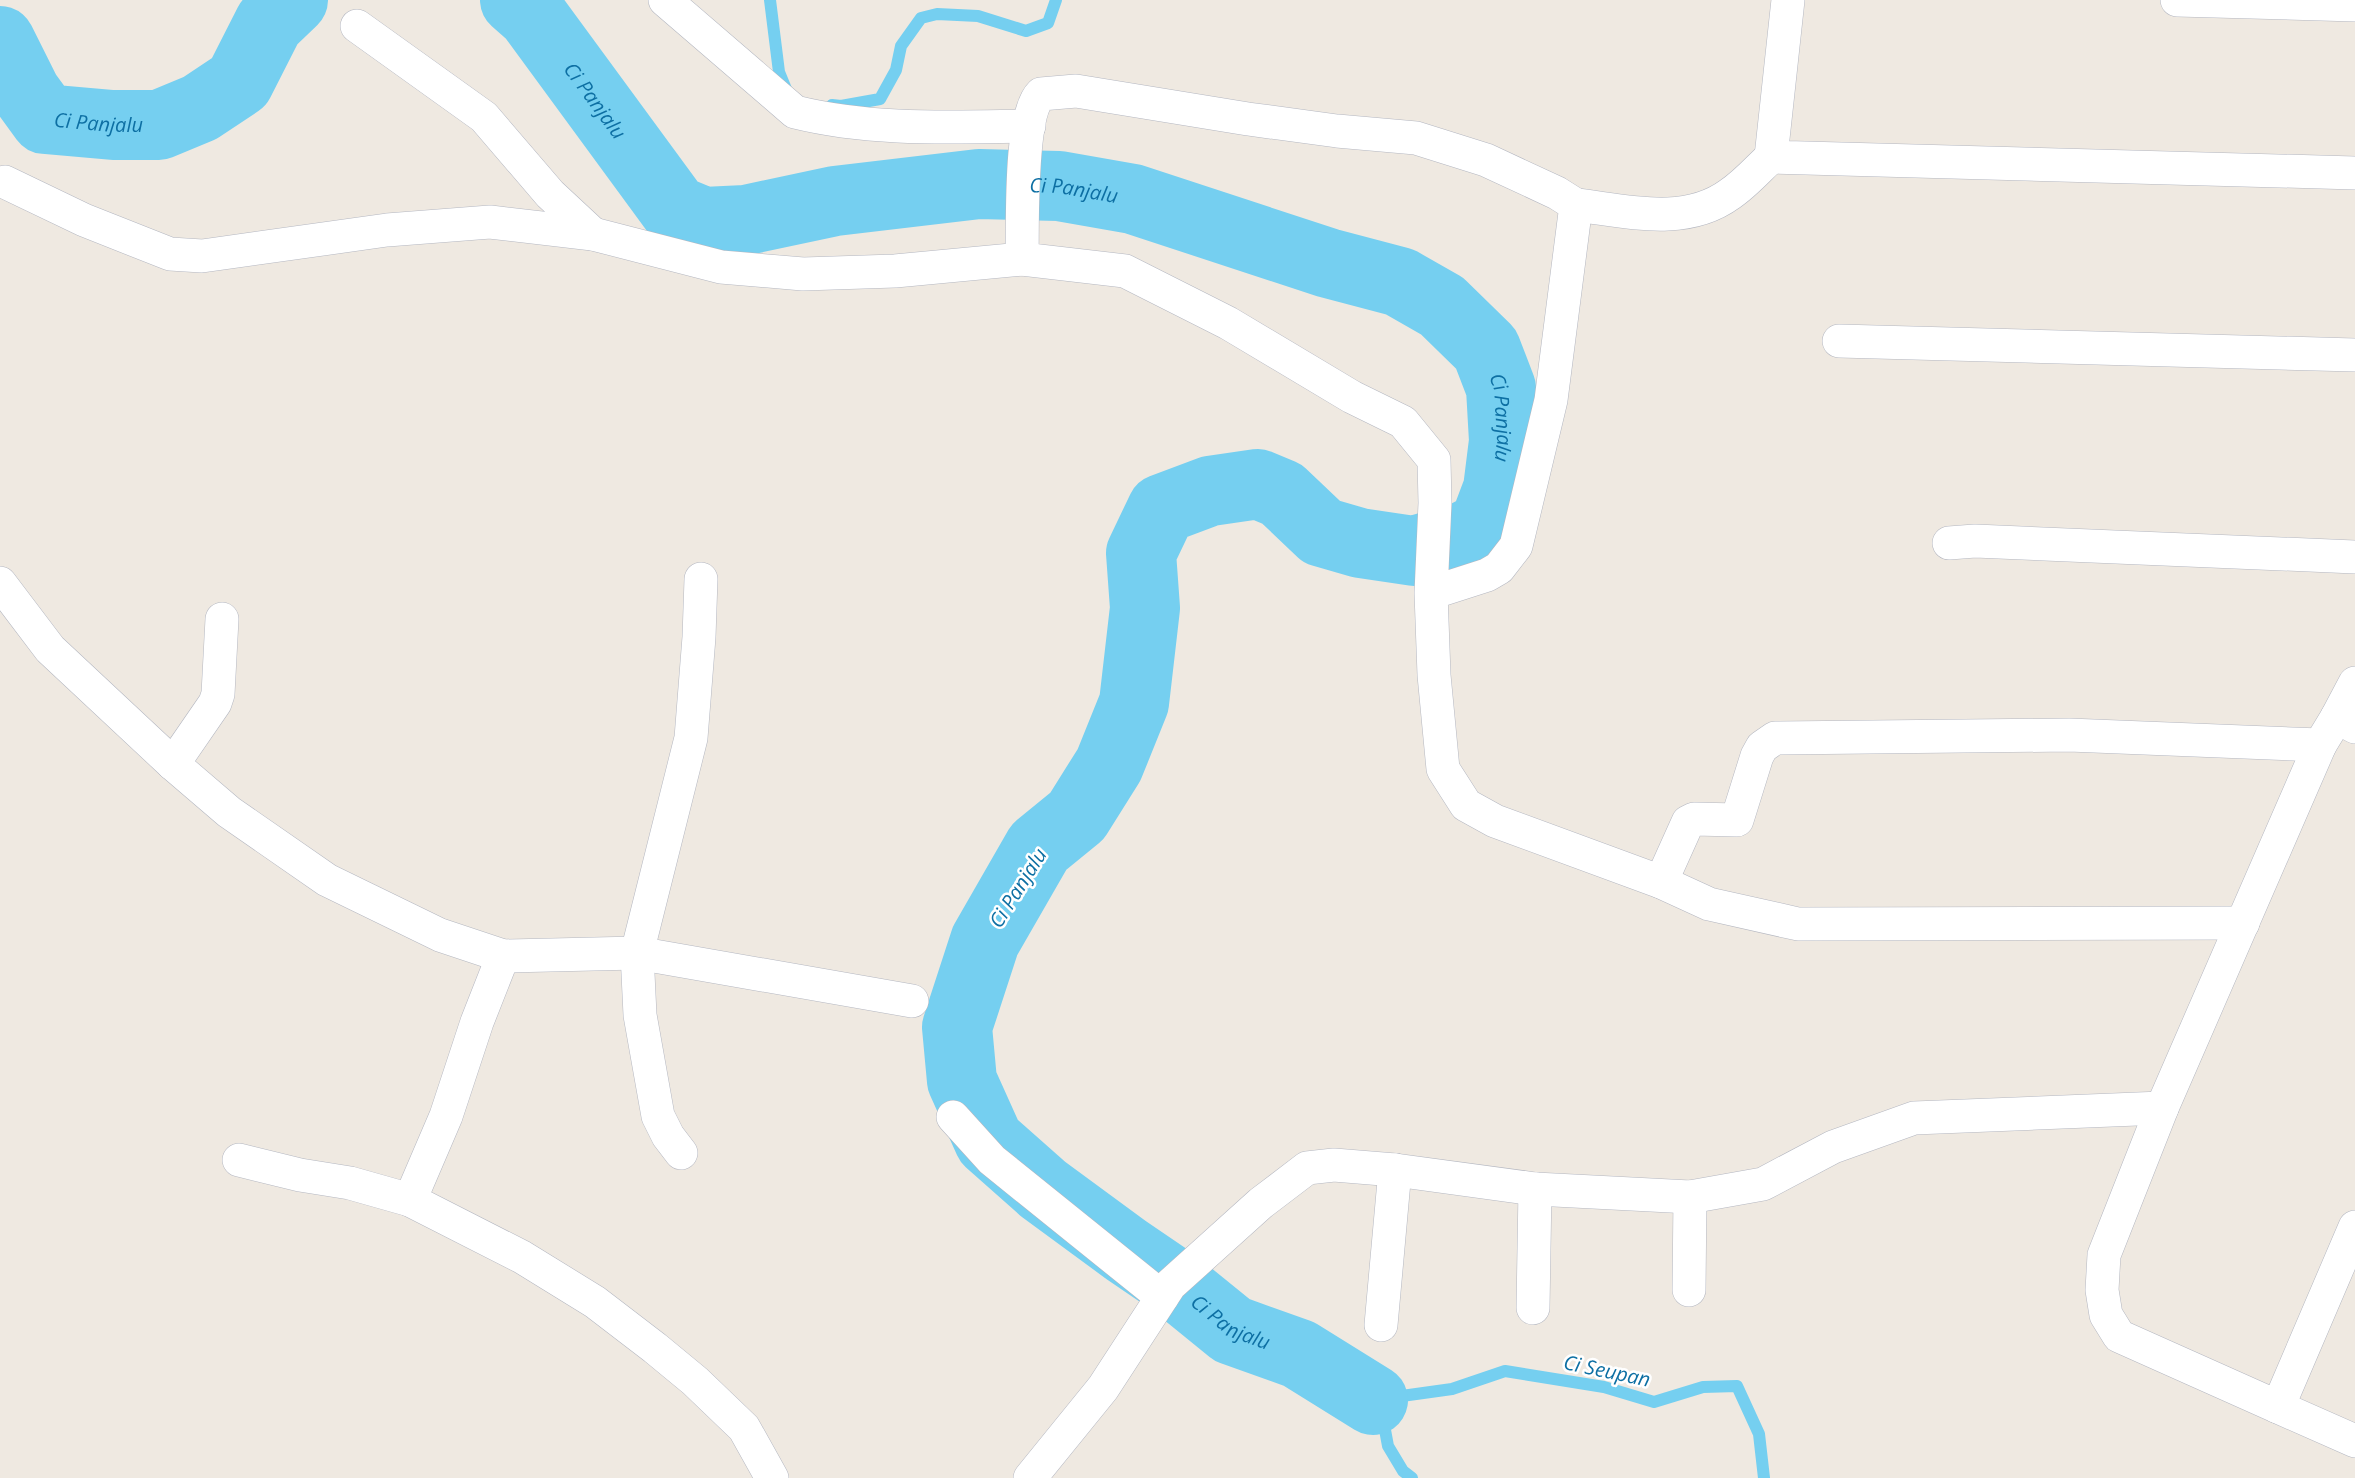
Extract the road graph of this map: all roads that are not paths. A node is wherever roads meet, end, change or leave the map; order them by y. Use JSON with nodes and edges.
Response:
{"nodes":[{"id":1,"x":665,"y":0,"type":"edge"},
{"id":2,"x":1788,"y":0,"type":"edge"},
{"id":3,"x":2177,"y":0,"type":"edge"},
{"id":4,"x":2355,"y":5,"type":"edge"},
{"id":5,"x":357,"y":26,"type":"dead end"},
{"id":6,"x":1027,"y":136,"type":"junction"},
{"id":7,"x":1771,"y":157,"type":"junction"},
{"id":8,"x":2355,"y":173,"type":"edge"},
{"id":9,"x":5,"y":182,"type":"dead end"},
{"id":10,"x":1576,"y":205,"type":"junction"},
{"id":11,"x":593,"y":234,"type":"junction"},
{"id":12,"x":1022,"y":259,"type":"junction"},
{"id":13,"x":1839,"y":341,"type":"dead end"},
{"id":14,"x":2355,"y":355,"type":"edge"},
{"id":15,"x":1950,"y":543,"type":"dead end"},
{"id":16,"x":2355,"y":557,"type":"edge"},
{"id":17,"x":701,"y":579,"type":"dead end"},
{"id":18,"x":0,"y":583,"type":"edge"},
{"id":19,"x":1432,"y":588,"type":"junction"},
{"id":20,"x":222,"y":619,"type":"dead end"},
{"id":21,"x":2355,"y":683,"type":"edge"},
{"id":22,"x":2346,"y":722,"type":"edge"},
{"id":23,"x":2320,"y":745,"type":"junction"},
{"id":24,"x":173,"y":764,"type":"junction"},
{"id":25,"x":1660,"y":882,"type":"junction"},
{"id":26,"x":2243,"y":923,"type":"junction"},
{"id":27,"x":637,"y":953,"type":"junction"},
{"id":28,"x":503,"y":956,"type":"junction"},
{"id":29,"x":912,"y":1001,"type":"dead end"},
{"id":30,"x":2162,"y":1108,"type":"junction"},
{"id":31,"x":953,"y":1117,"type":"dead end"},
{"id":32,"x":681,"y":1153,"type":"dead end"},
{"id":33,"x":239,"y":1160,"type":"dead end"},
{"id":34,"x":1395,"y":1170,"type":"junction"},
{"id":35,"x":1535,"y":1189,"type":"junction"},
{"id":36,"x":1690,"y":1197,"type":"junction"},
{"id":37,"x":410,"y":1200,"type":"junction"},
{"id":38,"x":2355,"y":1227,"type":"edge"},
{"id":39,"x":1689,"y":1290,"type":"dead end"},
{"id":40,"x":1166,"y":1291,"type":"junction"},
{"id":41,"x":1533,"y":1308,"type":"dead end"},
{"id":42,"x":1381,"y":1326,"type":"dead end"},
{"id":43,"x":2278,"y":1407,"type":"junction"},
{"id":44,"x":2355,"y":1441,"type":"edge"},
{"id":45,"x":772,"y":1478,"type":"edge"},
{"id":46,"x":1030,"y":1478,"type":"edge"}],
"edges":[{"from":1,"to":6,"type":"street"},
{"from":2,"to":7,"type":"street"},
{"from":3,"to":4,"type":"street"},
{"from":5,"to":11,"type":"street"},
{"from":6,"to":10,"type":"street"},
{"from":6,"to":12,"type":"street"},
{"from":7,"to":8,"type":"street"},
{"from":7,"to":10,"type":"street"},
{"from":9,"to":11,"type":"street"},
{"from":10,"to":19,"type":"street"},
{"from":11,"to":12,"type":"street"},
{"from":12,"to":19,"type":"street"},
{"from":13,"to":14,"type":"street"},
{"from":15,"to":16,"type":"street"},
{"from":17,"to":27,"type":"street"},
{"from":18,"to":24,"type":"street"},
{"from":19,"to":25,"type":"street"},
{"from":20,"to":24,"type":"street"},
{"from":21,"to":22,"type":"street"},
{"from":22,"to":23,"type":"street"},
{"from":23,"to":25,"type":"street"},
{"from":23,"to":26,"type":"street"},
{"from":24,"to":28,"type":"street"},
{"from":25,"to":26,"type":"street"},
{"from":26,"to":30,"type":"street"},
{"from":27,"to":28,"type":"street"},
{"from":27,"to":29,"type":"street"},
{"from":27,"to":32,"type":"street"},
{"from":28,"to":37,"type":"street"},
{"from":30,"to":36,"type":"street"},
{"from":30,"to":43,"type":"street"},
{"from":31,"to":40,"type":"street"},
{"from":33,"to":37,"type":"street"},
{"from":34,"to":35,"type":"street"},
{"from":34,"to":40,"type":"street"},
{"from":34,"to":42,"type":"street"},
{"from":35,"to":36,"type":"street"},
{"from":35,"to":41,"type":"street"},
{"from":36,"to":39,"type":"street"},
{"from":37,"to":45,"type":"street"},
{"from":38,"to":43,"type":"street"},
{"from":40,"to":46,"type":"street"},
{"from":43,"to":44,"type":"street"}]}
